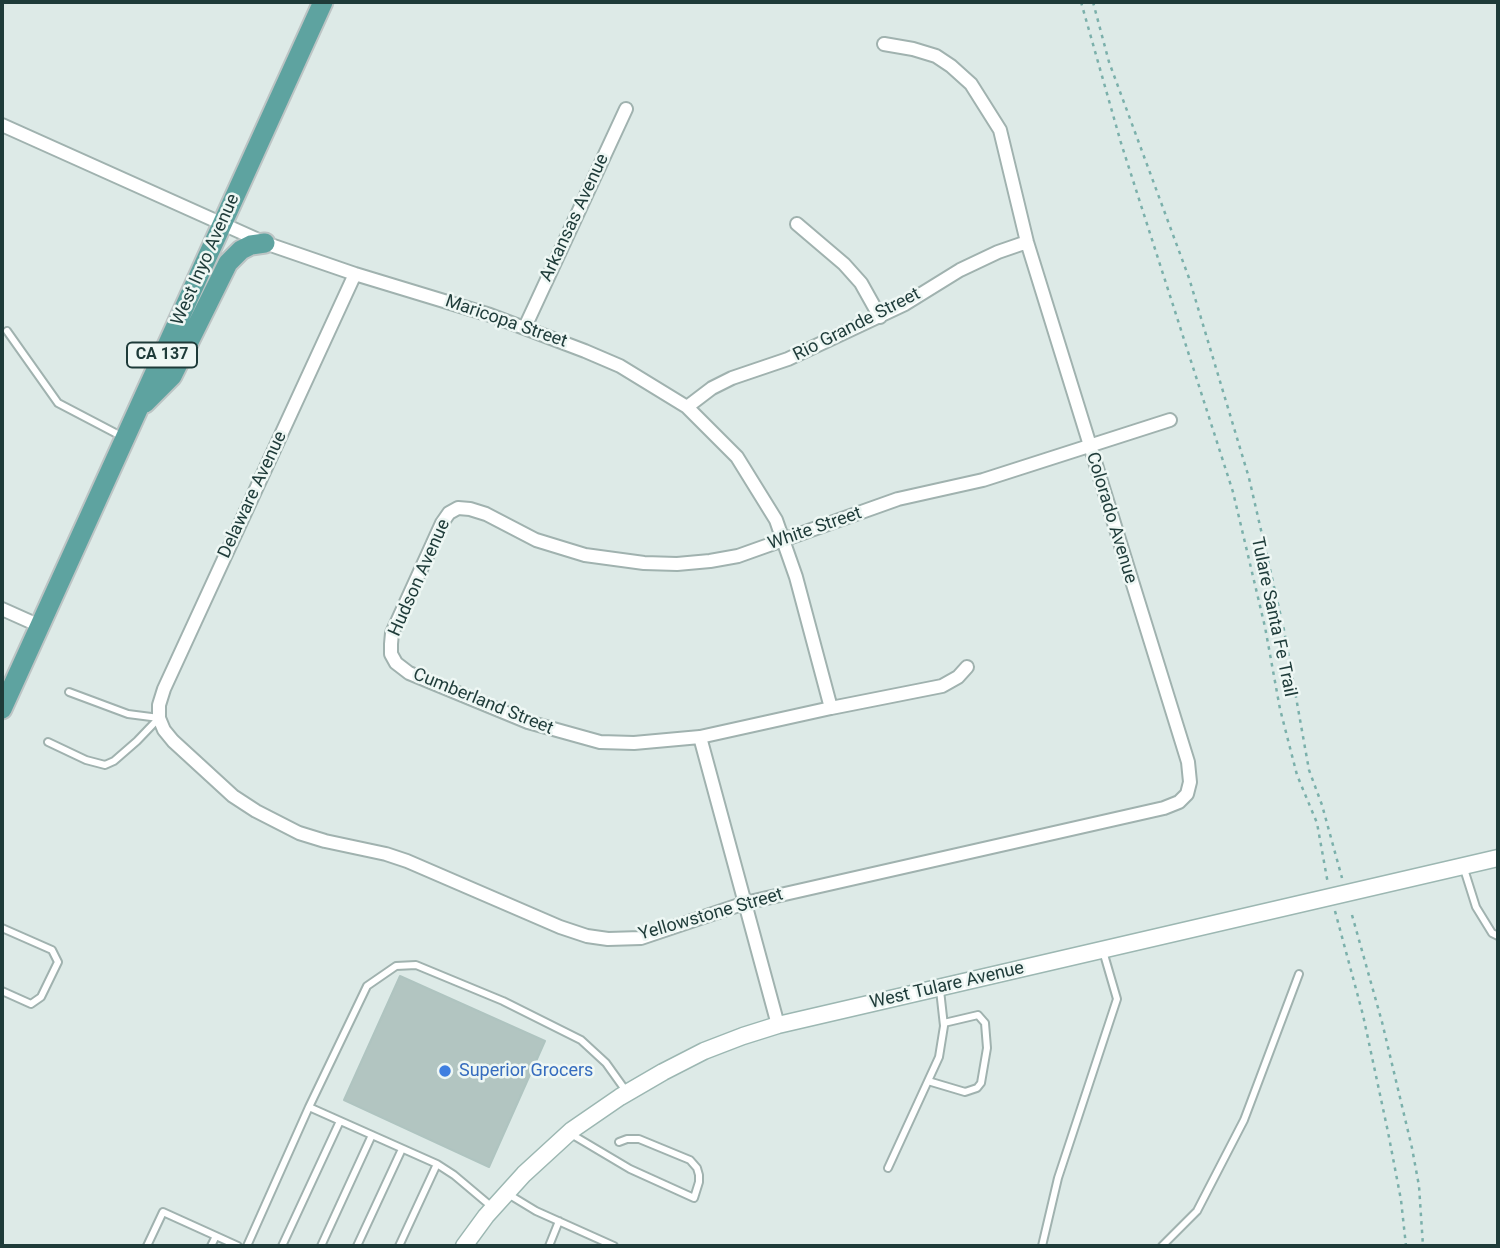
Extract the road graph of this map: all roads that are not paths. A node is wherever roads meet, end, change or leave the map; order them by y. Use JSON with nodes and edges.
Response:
{"nodes":[{"id":1,"x":323,"y":2,"type":"edge"},
{"id":2,"x":884,"y":44,"type":"dead end"},
{"id":3,"x":626,"y":109,"type":"dead end"},
{"id":4,"x":2,"y":125,"type":"edge"},
{"id":5,"x":222,"y":223,"type":"junction"},
{"id":6,"x":797,"y":223,"type":"dead end"},
{"id":7,"x":265,"y":243,"type":"junction"},
{"id":8,"x":1027,"y":243,"type":"junction"},
{"id":9,"x":355,"y":274,"type":"junction"},
{"id":10,"x":880,"y":317,"type":"junction"},
{"id":11,"x":525,"y":327,"type":"junction"},
{"id":12,"x":7,"y":331,"type":"dead end"},
{"id":13,"x":687,"y":407,"type":"junction"},
{"id":14,"x":137,"y":411,"type":"junction"},
{"id":15,"x":1170,"y":421,"type":"dead end"},
{"id":16,"x":125,"y":438,"type":"junction"},
{"id":17,"x":1089,"y":447,"type":"junction"},
{"id":18,"x":458,"y":508,"type":"joint"},
{"id":19,"x":783,"y":540,"type":"junction"},
{"id":20,"x":2,"y":609,"type":"edge"},
{"id":21,"x":40,"y":626,"type":"junction"},
{"id":22,"x":391,"y":654,"type":"joint"},
{"id":23,"x":967,"y":667,"type":"dead end"},
{"id":24,"x":69,"y":692,"type":"dead end"},
{"id":25,"x":831,"y":708,"type":"junction"},
{"id":26,"x":2,"y":709,"type":"edge"},
{"id":27,"x":159,"y":718,"type":"junction"},
{"id":28,"x":700,"y":737,"type":"junction"},
{"id":29,"x":48,"y":742,"type":"dead end"},
{"id":30,"x":1187,"y":793,"type":"joint"},
{"id":31,"x":1498,"y":858,"type":"edge"},
{"id":32,"x":1463,"y":867,"type":"junction"},
{"id":33,"x":745,"y":903,"type":"junction"},
{"id":34,"x":2,"y":928,"type":"edge"},
{"id":35,"x":1498,"y":936,"type":"edge"},
{"id":36,"x":1103,"y":951,"type":"junction"},
{"id":37,"x":1299,"y":974,"type":"dead end"},
{"id":38,"x":939,"y":988,"type":"junction"},
{"id":39,"x":2,"y":991,"type":"edge"},
{"id":40,"x":944,"y":1023,"type":"junction"},
{"id":41,"x":778,"y":1025,"type":"junction"},
{"id":42,"x":928,"y":1081,"type":"junction"},
{"id":43,"x":627,"y":1093,"type":"junction"},
{"id":44,"x":309,"y":1107,"type":"junction"},
{"id":45,"x":340,"y":1121,"type":"junction"},
{"id":46,"x":569,"y":1133,"type":"junction"},
{"id":47,"x":372,"y":1135,"type":"junction"},
{"id":48,"x":619,"y":1142,"type":"dead end"},
{"id":49,"x":402,"y":1149,"type":"junction"},
{"id":50,"x":437,"y":1164,"type":"junction"},
{"id":51,"x":888,"y":1168,"type":"dead end"},
{"id":52,"x":507,"y":1193,"type":"junction"},
{"id":53,"x":494,"y":1208,"type":"junction"},
{"id":54,"x":559,"y":1221,"type":"junction"},
{"id":55,"x":216,"y":1236,"type":"junction"},
{"id":56,"x":148,"y":1246,"type":"edge"},
{"id":57,"x":211,"y":1246,"type":"edge"},
{"id":58,"x":238,"y":1246,"type":"edge"},
{"id":59,"x":247,"y":1246,"type":"edge"},
{"id":60,"x":282,"y":1246,"type":"edge"},
{"id":61,"x":321,"y":1246,"type":"edge"},
{"id":62,"x":357,"y":1246,"type":"edge"},
{"id":63,"x":398,"y":1246,"type":"edge"},
{"id":64,"x":464,"y":1246,"type":"edge"},
{"id":65,"x":549,"y":1246,"type":"edge"},
{"id":66,"x":614,"y":1246,"type":"edge"},
{"id":67,"x":1042,"y":1246,"type":"edge"},
{"id":68,"x":1162,"y":1246,"type":"edge"}],
"edges":[{"from":1,"to":5,"type":"main road","name":"West Inyo Avenue","number":"CA 137"},
{"from":2,"to":8,"type":"street","name":"Colorado Avenue"},
{"from":3,"to":11,"type":"street","name":"Arkansas Avenue"},
{"from":4,"to":5,"type":"street","name":"Maricopa Street"},
{"from":5,"to":7,"type":"street","name":"Maricopa Street"},
{"from":5,"to":14,"type":"main road","name":"West Inyo Avenue","number":"CA 137"},
{"from":6,"to":10,"type":"street"},
{"from":7,"to":9,"type":"street","name":"Maricopa Street"},
{"from":7,"to":14,"type":"main road"},
{"from":8,"to":10,"type":"street","name":"Rio Grande Street"},
{"from":8,"to":17,"type":"street","name":"Colorado Avenue"},
{"from":9,"to":11,"type":"street","name":"Maricopa Street"},
{"from":9,"to":27,"type":"street","name":"Delaware Avenue"},
{"from":10,"to":13,"type":"street","name":"Rio Grande Street"},
{"from":11,"to":13,"type":"street","name":"Maricopa Street"},
{"from":12,"to":16,"type":"lane"},
{"from":13,"to":19,"type":"street","name":"Maricopa Street"},
{"from":14,"to":16,"type":"main road","name":"West Inyo Avenue","number":"CA 137"},
{"from":15,"to":17,"type":"street","name":"White Street"},
{"from":16,"to":21,"type":"main road","name":"West Inyo Avenue","number":"CA 137"},
{"from":17,"to":19,"type":"street","name":"White Street"},
{"from":17,"to":30,"type":"street","name":"Colorado Avenue"},
{"from":18,"to":19,"type":"street","name":"White Street"},
{"from":18,"to":22,"type":"street","name":"Hudson Avenue"},
{"from":19,"to":25,"type":"street","name":"Maricopa Street"},
{"from":20,"to":21,"type":"street"},
{"from":21,"to":26,"type":"main road","name":"West Inyo Avenue","number":"CA 137"},
{"from":22,"to":28,"type":"street","name":"Cumberland Street"},
{"from":23,"to":25,"type":"street","name":"Cumberland Street"},
{"from":24,"to":27,"type":"lane"},
{"from":25,"to":28,"type":"street","name":"Cumberland Street"},
{"from":27,"to":29,"type":"lane"},
{"from":27,"to":33,"type":"street","name":"Yellowstone Street"},
{"from":28,"to":33,"type":"street"},
{"from":30,"to":33,"type":"street","name":"Yellowstone Street"},
{"from":31,"to":32,"type":"main road","name":"West Tulare Avenue"},
{"from":32,"to":35,"type":"lane"},
{"from":32,"to":36,"type":"main road","name":"West Tulare Avenue"},
{"from":33,"to":41,"type":"street"},
{"from":34,"to":39,"type":"lane"},
{"from":36,"to":38,"type":"main road","name":"West Tulare Avenue"},
{"from":36,"to":67,"type":"lane"},
{"from":37,"to":68,"type":"lane"},
{"from":38,"to":40,"type":"lane"},
{"from":38,"to":41,"type":"main road","name":"West Tulare Avenue"},
{"from":40,"to":42,"type":"lane"},
{"from":40,"to":42,"type":"lane"},
{"from":41,"to":43,"type":"main road","name":"West Tulare Avenue"},
{"from":42,"to":51,"type":"lane"},
{"from":43,"to":44,"type":"lane"},
{"from":43,"to":46,"type":"main road","name":"West Tulare Avenue"},
{"from":44,"to":45,"type":"lane"},
{"from":44,"to":59,"type":"lane"},
{"from":45,"to":47,"type":"lane"},
{"from":45,"to":60,"type":"lane"},
{"from":46,"to":48,"type":"lane"},
{"from":46,"to":52,"type":"main road","name":"West Tulare Avenue"},
{"from":47,"to":49,"type":"lane"},
{"from":47,"to":61,"type":"lane"},
{"from":49,"to":50,"type":"lane"},
{"from":49,"to":62,"type":"lane"},
{"from":50,"to":53,"type":"lane"},
{"from":50,"to":63,"type":"lane"},
{"from":52,"to":53,"type":"main road","name":"West Tulare Avenue"},
{"from":52,"to":54,"type":"lane"},
{"from":53,"to":64,"type":"main road","name":"West Tulare Avenue"},
{"from":54,"to":65,"type":"lane"},
{"from":54,"to":66,"type":"lane"},
{"from":55,"to":56,"type":"lane"},
{"from":55,"to":57,"type":"lane"},
{"from":55,"to":58,"type":"lane"}]}
